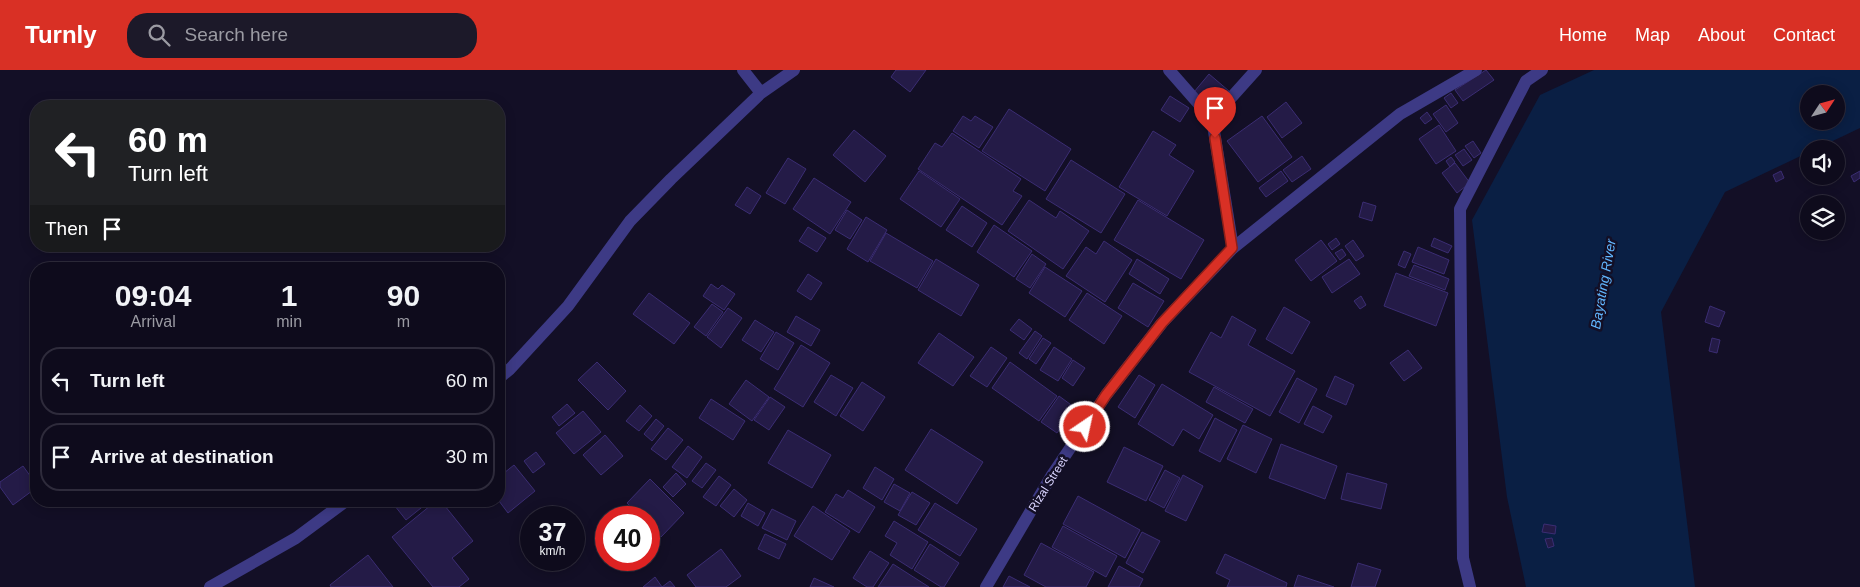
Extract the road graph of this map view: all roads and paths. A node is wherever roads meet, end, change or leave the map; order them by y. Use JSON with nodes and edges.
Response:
{"nodes":[{"id":1,"x":743,"y":70,"type":"edge"},
{"id":2,"x":794,"y":70,"type":"edge"},
{"id":3,"x":1169,"y":70,"type":"edge"},
{"id":4,"x":1256,"y":70,"type":"edge"},
{"id":5,"x":1476,"y":70,"type":"edge"},
{"id":6,"x":1542,"y":70,"type":"edge"},
{"id":7,"x":761,"y":93,"type":"junction"},
{"id":8,"x":1212,"y":120,"type":"junction"},
{"id":9,"x":1232,"y":248,"type":"junction"},
{"id":10,"x":505,"y":373,"type":"edge"},
{"id":11,"x":338,"y":507,"type":"edge"},
{"id":12,"x":210,"y":587,"type":"edge"},
{"id":13,"x":986,"y":587,"type":"edge"},
{"id":14,"x":1470,"y":587,"type":"edge"}],
"edges":[{"from":1,"to":7,"type":"street"},
{"from":2,"to":7,"type":"street"},
{"from":3,"to":8,"type":"street"},
{"from":4,"to":8,"type":"street"},
{"from":5,"to":9,"type":"street","name":"Rizal Street"},
{"from":6,"to":14,"type":"street"},
{"from":7,"to":10,"type":"street"},
{"from":8,"to":9,"type":"street"},
{"from":9,"to":13,"type":"street","name":"Rizal Street"},
{"from":11,"to":12,"type":"street"}]}
